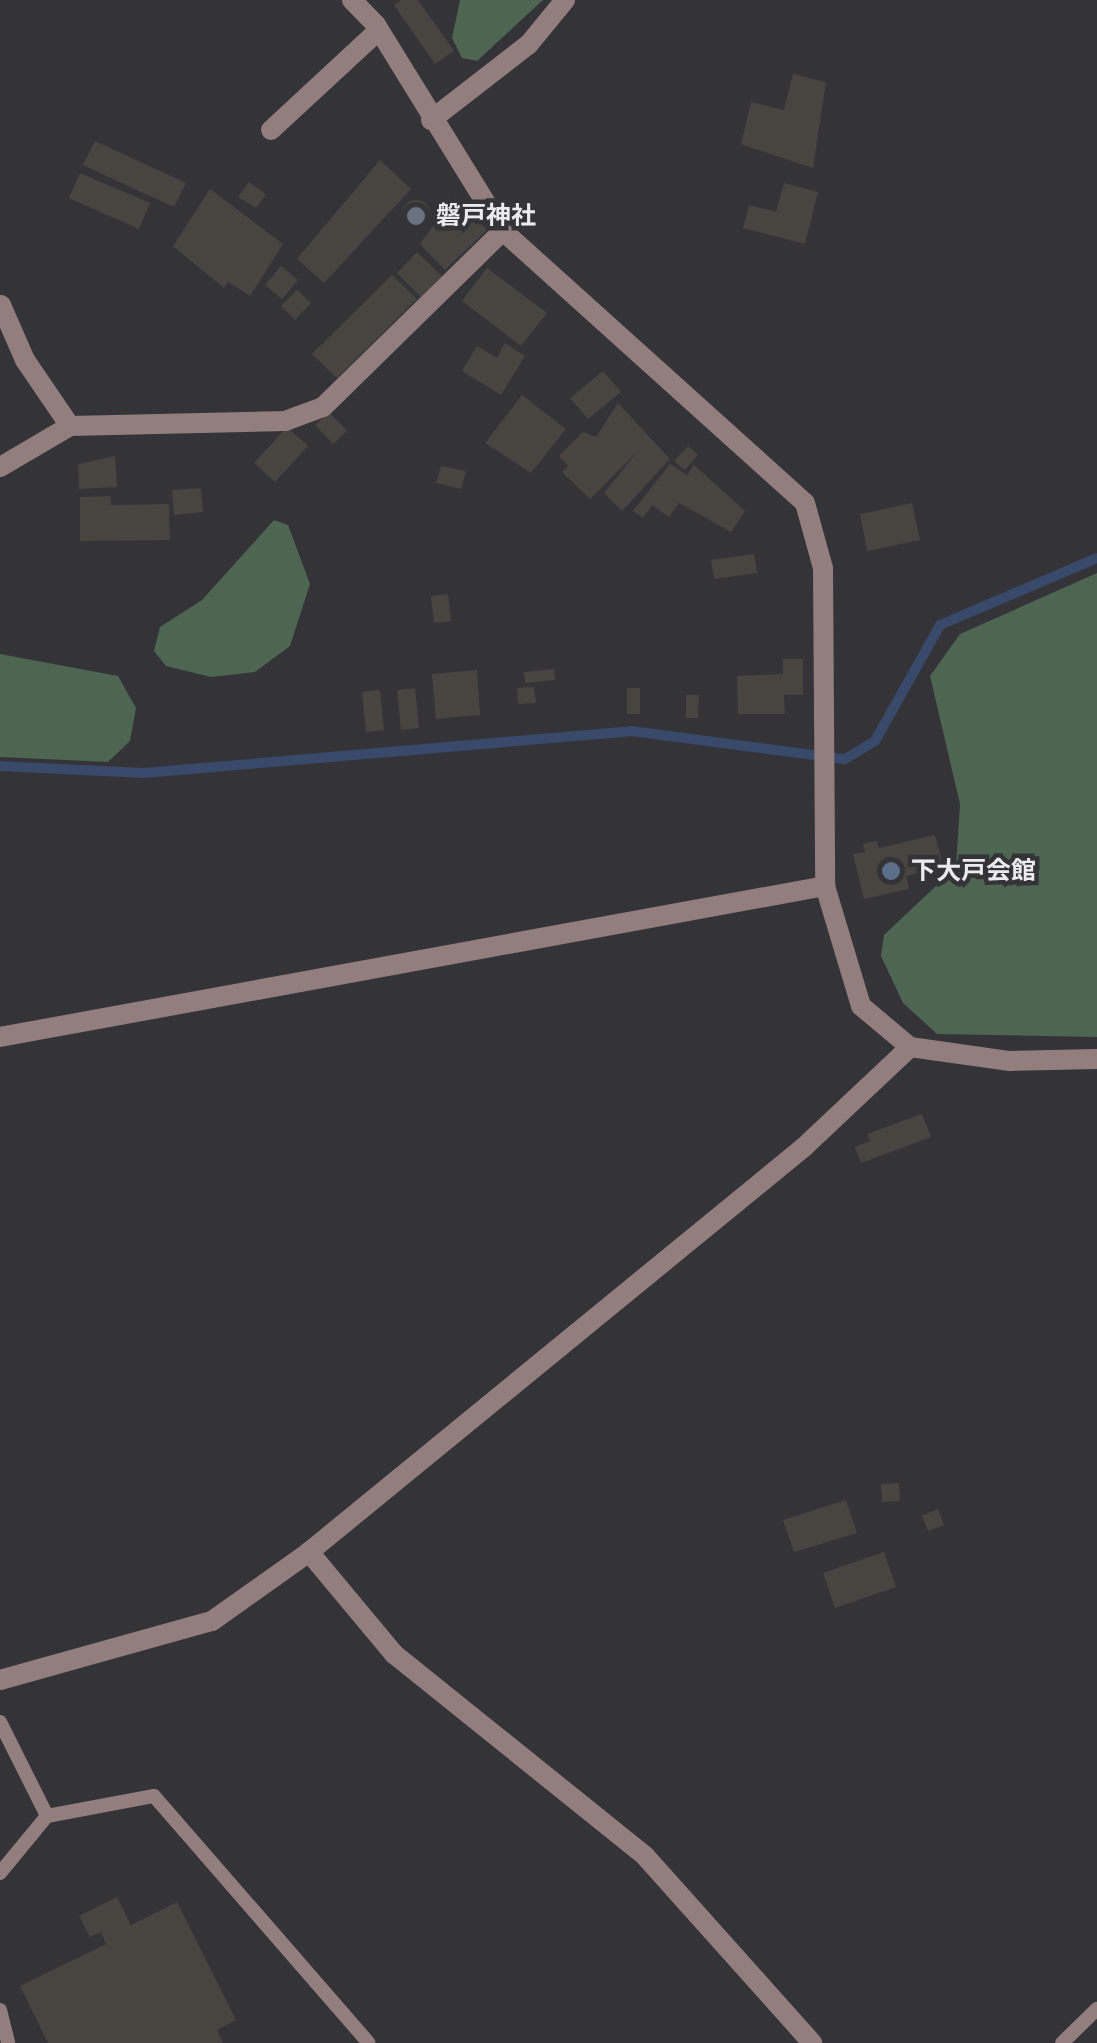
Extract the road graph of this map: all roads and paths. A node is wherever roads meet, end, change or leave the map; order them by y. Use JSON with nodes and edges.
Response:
{"nodes":[{"id":1,"x":352,"y":0,"type":"edge"},
{"id":2,"x":566,"y":0,"type":"edge"},
{"id":3,"x":379,"y":30,"type":"junction"},
{"id":4,"x":431,"y":120,"type":"junction"},
{"id":5,"x":271,"y":130,"type":"dead end"},
{"id":6,"x":503,"y":231,"type":"junction"},
{"id":7,"x":1,"y":306,"type":"edge"},
{"id":8,"x":70,"y":426,"type":"junction"},
{"id":9,"x":0,"y":468,"type":"edge"},
{"id":10,"x":824,"y":886,"type":"junction"},
{"id":11,"x":0,"y":1036,"type":"edge"},
{"id":12,"x":910,"y":1047,"type":"junction"},
{"id":13,"x":1097,"y":1058,"type":"edge"},
{"id":14,"x":309,"y":1552,"type":"junction"},
{"id":15,"x":0,"y":1680,"type":"edge"},
{"id":16,"x":0,"y":1722,"type":"edge"},
{"id":17,"x":48,"y":1816,"type":"junction"},
{"id":18,"x":0,"y":1873,"type":"edge"},
{"id":19,"x":1097,"y":2009,"type":"edge"},
{"id":20,"x":0,"y":2010,"type":"edge"},
{"id":21,"x":8,"y":2043,"type":"edge"},
{"id":22,"x":369,"y":2043,"type":"edge"},
{"id":23,"x":812,"y":2043,"type":"edge"},
{"id":24,"x":1062,"y":2043,"type":"edge"}],
"edges":[{"from":1,"to":3,"type":"street"},
{"from":2,"to":4,"type":"street"},
{"from":3,"to":4,"type":"street"},
{"from":3,"to":5,"type":"street"},
{"from":4,"to":6,"type":"street"},
{"from":6,"to":8,"type":"street"},
{"from":6,"to":10,"type":"street"},
{"from":7,"to":8,"type":"street"},
{"from":8,"to":9,"type":"street"},
{"from":10,"to":11,"type":"street"},
{"from":10,"to":12,"type":"street"},
{"from":12,"to":13,"type":"street"},
{"from":12,"to":14,"type":"street"},
{"from":14,"to":15,"type":"street"},
{"from":14,"to":23,"type":"street"},
{"from":16,"to":17,"type":"lane"},
{"from":17,"to":18,"type":"lane"},
{"from":17,"to":22,"type":"lane"},
{"from":19,"to":24,"type":"lane"},
{"from":20,"to":21,"type":"lane"}]}
